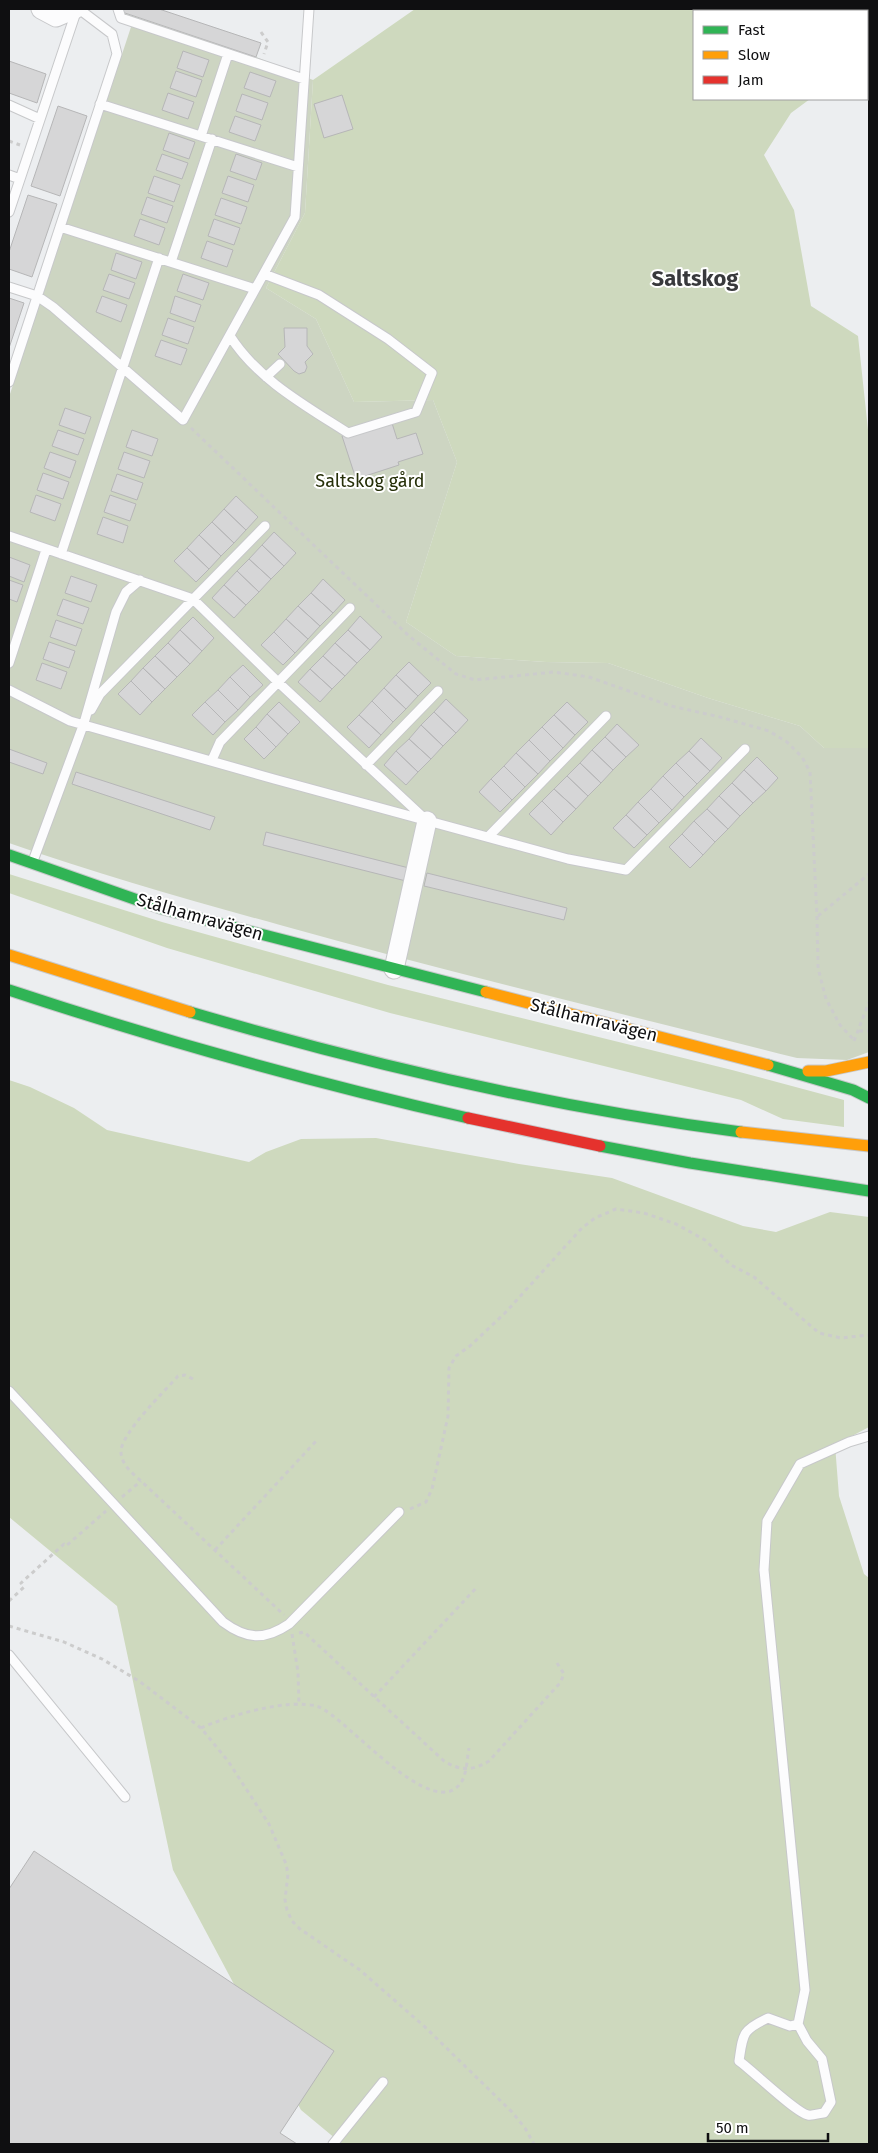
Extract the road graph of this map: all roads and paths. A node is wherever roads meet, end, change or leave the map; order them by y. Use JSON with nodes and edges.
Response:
{"nodes":[{"id":1,"x":77,"y":9,"type":"edge"},
{"id":2,"x":118,"y":9,"type":"edge"},
{"id":3,"x":308,"y":9,"type":"edge"},
{"id":4,"x":52,"y":12,"type":"edge"},
{"id":5,"x":261,"y":32,"type":"dead end"},
{"id":6,"x":228,"y":54,"type":"junction"},
{"id":7,"x":260,"y":64,"type":"junction"},
{"id":8,"x":304,"y":79,"type":"junction"},
{"id":9,"x":100,"y":104,"type":"junction"},
{"id":10,"x":9,"y":105,"type":"edge"},
{"id":11,"x":40,"y":119,"type":"junction"},
{"id":12,"x":201,"y":136,"type":"junction"},
{"id":13,"x":212,"y":139,"type":"junction"},
{"id":14,"x":298,"y":167,"type":"junction"},
{"id":15,"x":9,"y":175,"type":"edge"},
{"id":16,"x":20,"y":179,"type":"junction"},
{"id":17,"x":9,"y":212,"type":"edge"},
{"id":18,"x":60,"y":227,"type":"junction"},
{"id":19,"x":160,"y":258,"type":"junction"},
{"id":20,"x":171,"y":262,"type":"junction"},
{"id":21,"x":264,"y":274,"type":"junction"},
{"id":22,"x":9,"y":286,"type":"edge"},
{"id":23,"x":255,"y":289,"type":"junction"},
{"id":24,"x":37,"y":296,"type":"junction"},
{"id":25,"x":230,"y":336,"type":"junction"},
{"id":26,"x":280,"y":364,"type":"dead end"},
{"id":27,"x":124,"y":370,"type":"junction"},
{"id":28,"x":266,"y":377,"type":"junction"},
{"id":29,"x":9,"y":382,"type":"edge"},
{"id":30,"x":183,"y":420,"type":"junction"},
{"id":31,"x":265,"y":526,"type":"dead end"},
{"id":32,"x":9,"y":536,"type":"edge"},
{"id":33,"x":46,"y":550,"type":"junction"},
{"id":34,"x":62,"y":554,"type":"junction"},
{"id":35,"x":140,"y":580,"type":"junction"},
{"id":36,"x":193,"y":599,"type":"junction"},
{"id":37,"x":350,"y":608,"type":"dead end"},
{"id":38,"x":9,"y":663,"type":"edge"},
{"id":39,"x":279,"y":683,"type":"junction"},
{"id":40,"x":9,"y":690,"type":"edge"},
{"id":41,"x":438,"y":691,"type":"dead end"},
{"id":42,"x":606,"y":716,"type":"dead end"},
{"id":43,"x":84,"y":723,"type":"junction"},
{"id":44,"x":745,"y":749,"type":"dead end"},
{"id":45,"x":212,"y":760,"type":"junction"},
{"id":46,"x":366,"y":765,"type":"junction"},
{"id":47,"x":427,"y":821,"type":"junction"},
{"id":48,"x":488,"y":838,"type":"junction"},
{"id":49,"x":9,"y":855,"type":"edge"},
{"id":50,"x":32,"y":863,"type":"junction"},
{"id":51,"x":869,"y":874,"type":"edge"},
{"id":52,"x":817,"y":917,"type":"junction"},
{"id":53,"x":9,"y":955,"type":"edge"},
{"id":54,"x":394,"y":968,"type":"junction"},
{"id":55,"x":9,"y":990,"type":"edge"},
{"id":56,"x":869,"y":1002,"type":"edge"},
{"id":57,"x":869,"y":1031,"type":"edge"},
{"id":58,"x":854,"y":1040,"type":"dead end"},
{"id":59,"x":869,"y":1062,"type":"edge"},
{"id":60,"x":795,"y":1072,"type":"junction"},
{"id":61,"x":869,"y":1098,"type":"edge"},
{"id":62,"x":869,"y":1146,"type":"edge"},
{"id":63,"x":869,"y":1191,"type":"edge"},
{"id":64,"x":869,"y":1335,"type":"edge"},
{"id":65,"x":193,"y":1379,"type":"dead end"},
{"id":66,"x":9,"y":1391,"type":"edge"},
{"id":67,"x":869,"y":1436,"type":"edge"},
{"id":68,"x":318,"y":1439,"type":"dead end"},
{"id":69,"x":141,"y":1481,"type":"junction"},
{"id":70,"x":123,"y":1496,"type":"dead end"},
{"id":71,"x":399,"y":1512,"type":"joint"},
{"id":72,"x":96,"y":1522,"type":"dead end"},
{"id":73,"x":215,"y":1550,"type":"junction"},
{"id":74,"x":478,"y":1586,"type":"dead end"},
{"id":75,"x":9,"y":1601,"type":"edge"},
{"id":76,"x":289,"y":1624,"type":"junction"},
{"id":77,"x":9,"y":1626,"type":"edge"},
{"id":78,"x":9,"y":1655,"type":"edge"},
{"id":79,"x":374,"y":1697,"type":"dead end"},
{"id":80,"x":298,"y":1705,"type":"junction"},
{"id":81,"x":201,"y":1728,"type":"junction"},
{"id":82,"x":469,"y":1748,"type":"dead end"},
{"id":83,"x":126,"y":1796,"type":"dead end"},
{"id":84,"x":798,"y":2024,"type":"junction"},
{"id":85,"x":383,"y":2082,"type":"dead end"},
{"id":86,"x":334,"y":2144,"type":"edge"},
{"id":87,"x":534,"y":2144,"type":"edge"}],
"edges":[{"from":1,"to":4,"type":"street"},
{"from":1,"to":9,"type":"lane"},
{"from":1,"to":11,"type":"lane"},
{"from":2,"to":6,"type":"lane"},
{"from":3,"to":8,"type":"lane"},
{"from":5,"to":7,"type":"path"},
{"from":6,"to":7,"type":"lane"},
{"from":6,"to":12,"type":"lane"},
{"from":7,"to":8,"type":"lane"},
{"from":8,"to":14,"type":"lane"},
{"from":9,"to":12,"type":"lane"},
{"from":9,"to":18,"type":"lane"},
{"from":10,"to":11,"type":"lane"},
{"from":11,"to":16,"type":"lane"},
{"from":12,"to":13,"type":"lane"},
{"from":13,"to":14,"type":"lane"},
{"from":13,"to":20,"type":"lane"},
{"from":14,"to":21,"type":"lane"},
{"from":15,"to":16,"type":"lane"},
{"from":16,"to":17,"type":"lane"},
{"from":18,"to":19,"type":"lane"},
{"from":18,"to":24,"type":"lane"},
{"from":19,"to":20,"type":"lane"},
{"from":19,"to":27,"type":"lane"},
{"from":20,"to":23,"type":"lane"},
{"from":21,"to":23,"type":"lane"},
{"from":21,"to":28,"type":"lane"},
{"from":22,"to":24,"type":"lane"},
{"from":23,"to":25,"type":"lane"},
{"from":24,"to":27,"type":"lane"},
{"from":24,"to":29,"type":"lane"},
{"from":25,"to":28,"type":"lane"},
{"from":25,"to":30,"type":"lane"},
{"from":26,"to":28,"type":"lane"},
{"from":27,"to":30,"type":"lane"},
{"from":27,"to":34,"type":"lane"},
{"from":30,"to":52,"type":"path"},
{"from":31,"to":36,"type":"lane"},
{"from":32,"to":33,"type":"lane"},
{"from":33,"to":34,"type":"lane"},
{"from":33,"to":38,"type":"lane"},
{"from":34,"to":35,"type":"lane"},
{"from":35,"to":36,"type":"lane"},
{"from":35,"to":43,"type":"lane"},
{"from":36,"to":39,"type":"lane"},
{"from":36,"to":43,"type":"lane"},
{"from":37,"to":39,"type":"lane"},
{"from":39,"to":45,"type":"lane"},
{"from":39,"to":46,"type":"lane"},
{"from":40,"to":43,"type":"lane"},
{"from":41,"to":46,"type":"lane"},
{"from":42,"to":48,"type":"lane"},
{"from":43,"to":45,"type":"lane"},
{"from":43,"to":50,"type":"lane"},
{"from":44,"to":48,"type":"lane"},
{"from":45,"to":47,"type":"lane"},
{"from":46,"to":47,"type":"lane"},
{"from":47,"to":48,"type":"lane"},
{"from":47,"to":54,"type":"street"},
{"from":49,"to":50,"type":"main road","name":"Stålhamravägen"},
{"from":50,"to":54,"type":"main road","name":"Stålhamravägen"},
{"from":51,"to":52,"type":"path"},
{"from":52,"to":58,"type":"path"},
{"from":53,"to":62,"type":"main road"},
{"from":54,"to":60,"type":"main road","name":"Stålhamravägen"},
{"from":55,"to":63,"type":"main road"},
{"from":56,"to":57,"type":"path"},
{"from":59,"to":60,"type":"main road","name":"Stålhamravägen"},
{"from":60,"to":61,"type":"main road","name":"Stålhamravägen"},
{"from":64,"to":71,"type":"path"},
{"from":65,"to":69,"type":"path"},
{"from":66,"to":76,"type":"lane"},
{"from":67,"to":84,"type":"lane"},
{"from":68,"to":73,"type":"path"},
{"from":69,"to":70,"type":"path"},
{"from":69,"to":73,"type":"path"},
{"from":71,"to":76,"type":"lane"},
{"from":72,"to":75,"type":"path"},
{"from":73,"to":76,"type":"path"},
{"from":74,"to":79,"type":"path"},
{"from":76,"to":80,"type":"path"},
{"from":77,"to":81,"type":"path"},
{"from":78,"to":83,"type":"lane"},
{"from":80,"to":81,"type":"path"},
{"from":80,"to":82,"type":"path"},
{"from":81,"to":87,"type":"path"},
{"from":84,"to":84,"type":"lane"},
{"from":85,"to":86,"type":"lane"}]}
